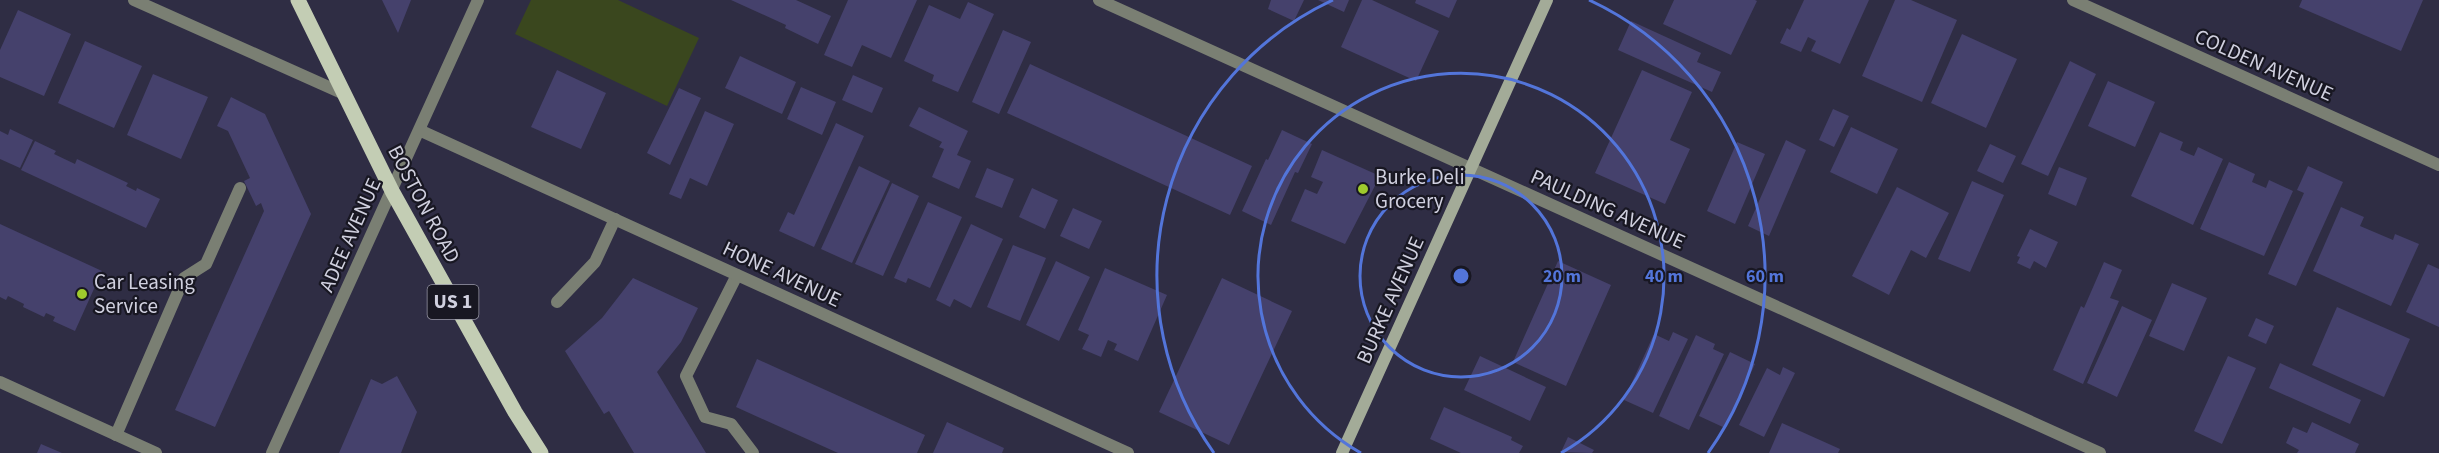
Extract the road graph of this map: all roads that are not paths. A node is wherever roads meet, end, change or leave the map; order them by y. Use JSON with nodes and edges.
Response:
{"nodes":[{"id":1,"x":134,"y":0,"type":"edge"},
{"id":2,"x":298,"y":0,"type":"edge"},
{"id":3,"x":478,"y":0,"type":"edge"},
{"id":4,"x":1099,"y":0,"type":"edge"},
{"id":5,"x":1547,"y":0,"type":"edge"},
{"id":6,"x":2073,"y":0,"type":"edge"},
{"id":7,"x":342,"y":93,"type":"junction"},
{"id":8,"x":419,"y":130,"type":"junction"},
{"id":9,"x":2439,"y":165,"type":"edge"},
{"id":10,"x":1471,"y":168,"type":"junction"},
{"id":11,"x":240,"y":188,"type":"dead end"},
{"id":12,"x":392,"y":191,"type":"junction"},
{"id":13,"x":615,"y":219,"type":"junction"},
{"id":14,"x":737,"y":275,"type":"junction"},
{"id":15,"x":557,"y":302,"type":"dead end"},
{"id":16,"x":0,"y":382,"type":"edge"},
{"id":17,"x":116,"y":435,"type":"junction"},
{"id":18,"x":156,"y":453,"type":"edge"},
{"id":19,"x":272,"y":453,"type":"edge"},
{"id":20,"x":541,"y":453,"type":"edge"},
{"id":21,"x":753,"y":453,"type":"edge"},
{"id":22,"x":1128,"y":453,"type":"edge"},
{"id":23,"x":1342,"y":453,"type":"edge"},
{"id":24,"x":2100,"y":453,"type":"edge"}],
"edges":[{"from":1,"to":7,"type":"street"},
{"from":2,"to":7,"type":"main road","name":"BOSTON ROAD","number":"US 1"},
{"from":3,"to":8,"type":"street","name":"ADEE AVENUE"},
{"from":4,"to":10,"type":"street","name":"PAULDING AVENUE"},
{"from":5,"to":10,"type":"main road","name":"BURKE AVENUE"},
{"from":6,"to":9,"type":"street","name":"COLDEN AVENUE"},
{"from":7,"to":12,"type":"main road","name":"BOSTON ROAD","number":"US 1"},
{"from":8,"to":12,"type":"street","name":"ADEE AVENUE"},
{"from":8,"to":13,"type":"street","name":"HONE AVENUE"},
{"from":10,"to":23,"type":"main road","name":"BURKE AVENUE"},
{"from":10,"to":24,"type":"street","name":"PAULDING AVENUE"},
{"from":11,"to":17,"type":"street"},
{"from":12,"to":19,"type":"street","name":"ADEE AVENUE"},
{"from":12,"to":20,"type":"main road","name":"BOSTON ROAD","number":"US 1"},
{"from":13,"to":14,"type":"street","name":"HONE AVENUE"},
{"from":13,"to":15,"type":"street"},
{"from":14,"to":21,"type":"street"},
{"from":14,"to":22,"type":"street","name":"HONE AVENUE"},
{"from":16,"to":17,"type":"street"},
{"from":17,"to":18,"type":"street"}]}
